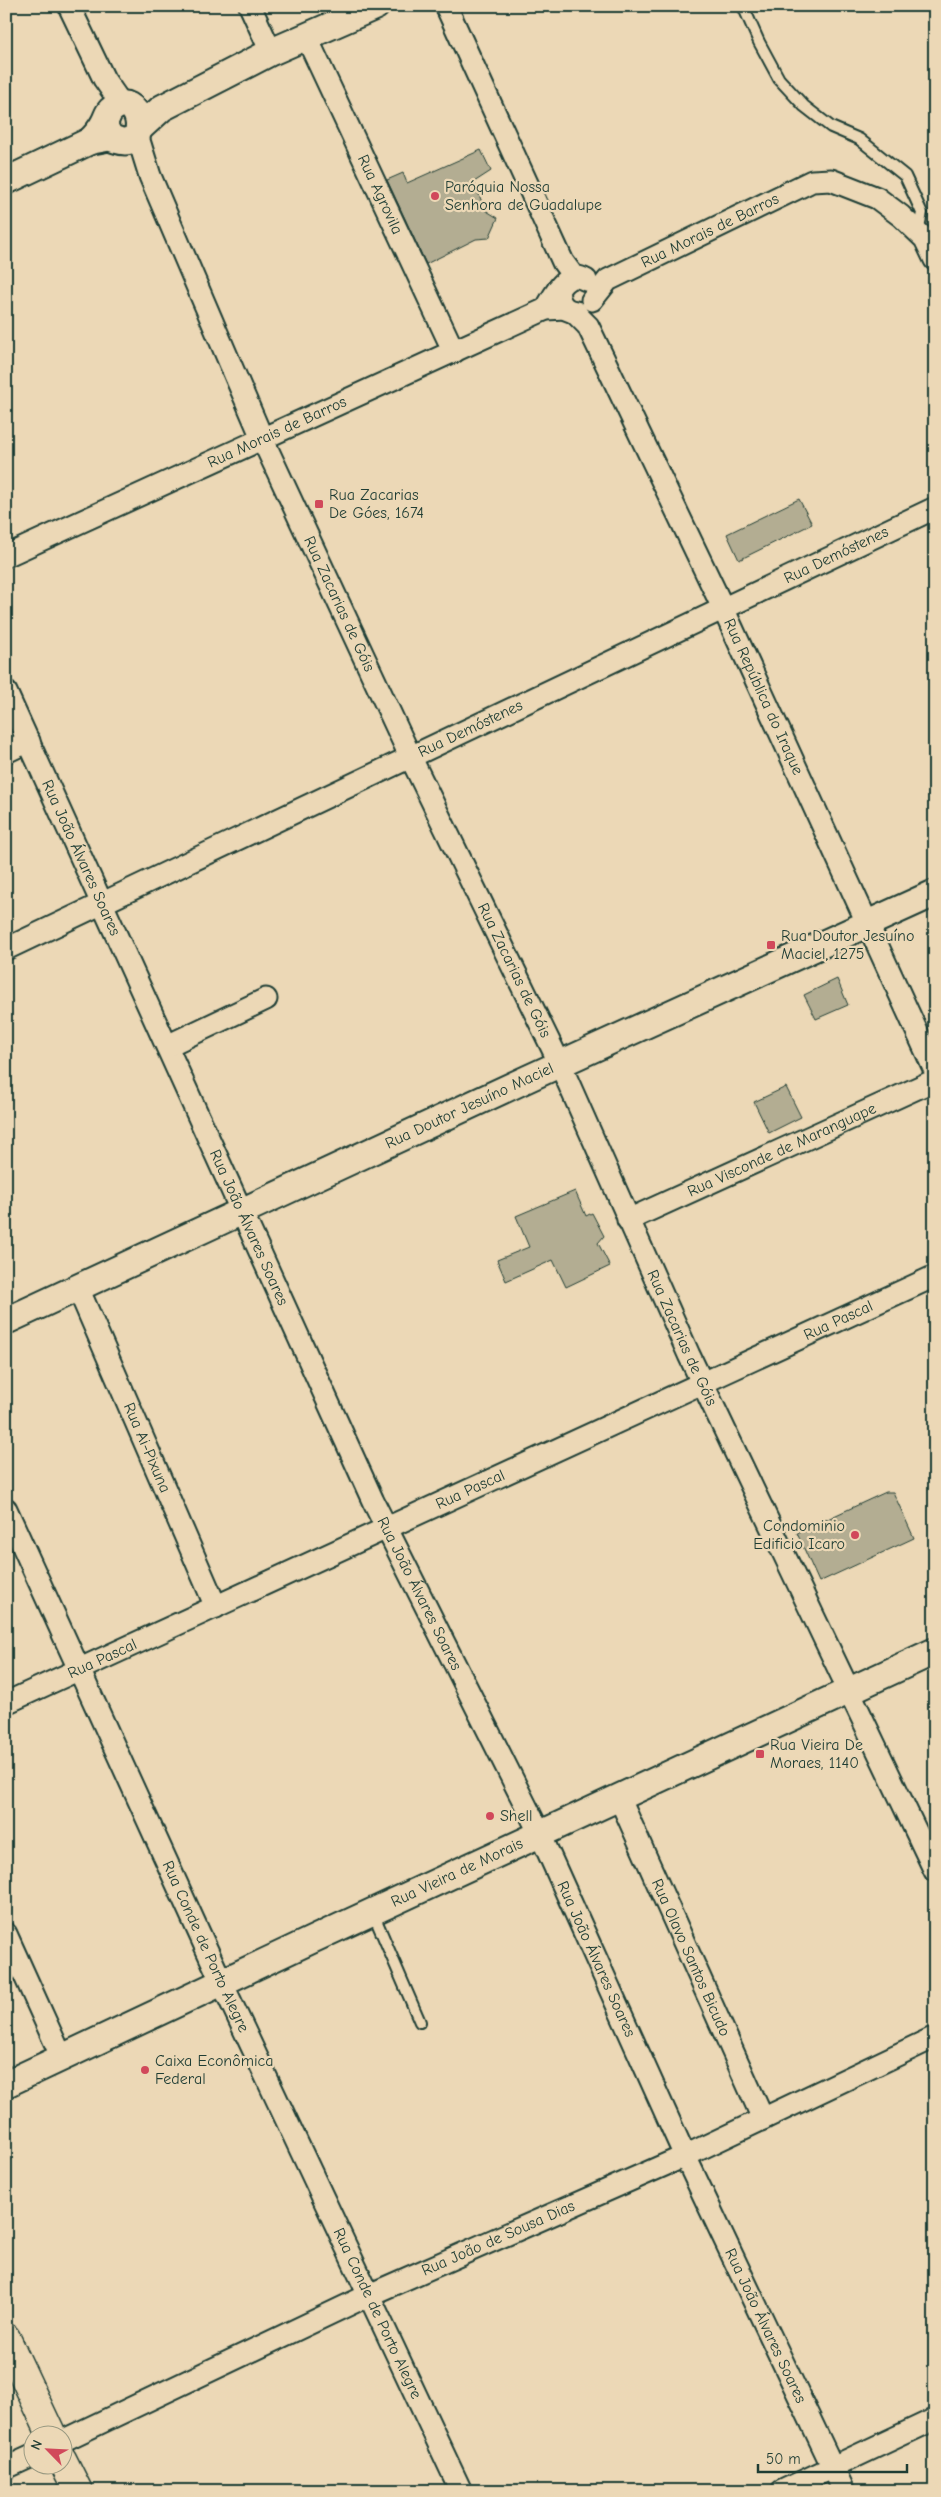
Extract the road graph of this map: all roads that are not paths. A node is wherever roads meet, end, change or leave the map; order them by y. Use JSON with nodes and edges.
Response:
{"nodes":[{"id":1,"x":70,"y":6,"type":"edge"},
{"id":2,"x":250,"y":6,"type":"edge"},
{"id":3,"x":376,"y":6,"type":"edge"},
{"id":4,"x":446,"y":6,"type":"edge"},
{"id":5,"x":743,"y":6,"type":"edge"},
{"id":6,"x":306,"y":36,"type":"junction"},
{"id":7,"x":271,"y":52,"type":"junction"},
{"id":8,"x":118,"y":126,"type":"junction"},
{"id":9,"x":6,"y":181,"type":"edge"},
{"id":10,"x":918,"y":233,"type":"junction"},
{"id":11,"x":935,"y":260,"type":"edge"},
{"id":12,"x":569,"y":277,"type":"junction"},
{"id":13,"x":608,"y":280,"type":"junction"},
{"id":14,"x":576,"y":310,"type":"junction"},
{"id":15,"x":454,"y":352,"type":"junction"},
{"id":16,"x":262,"y":438,"type":"junction"},
{"id":17,"x":935,"y":508,"type":"edge"},
{"id":18,"x":6,"y":556,"type":"edge"},
{"id":19,"x":723,"y":608,"type":"junction"},
{"id":20,"x":6,"y":692,"type":"edge"},
{"id":21,"x":29,"y":741,"type":"junction"},
{"id":22,"x":6,"y":752,"type":"edge"},
{"id":23,"x":410,"y":756,"type":"junction"},
{"id":24,"x":935,"y":893,"type":"edge"},
{"id":25,"x":104,"y":904,"type":"junction"},
{"id":26,"x":867,"y":925,"type":"junction"},
{"id":27,"x":6,"y":949,"type":"edge"},
{"id":28,"x":266,"y":999,"type":"dead end"},
{"id":29,"x":167,"y":1046,"type":"junction"},
{"id":30,"x":560,"y":1064,"type":"junction"},
{"id":31,"x":935,"y":1071,"type":"edge"},
{"id":32,"x":935,"y":1080,"type":"edge"},
{"id":33,"x":242,"y":1211,"type":"junction"},
{"id":34,"x":628,"y":1220,"type":"junction"},
{"id":35,"x":935,"y":1276,"type":"edge"},
{"id":36,"x":78,"y":1288,"type":"junction"},
{"id":37,"x":6,"y":1321,"type":"edge"},
{"id":38,"x":703,"y":1382,"type":"junction"},
{"id":39,"x":6,"y":1509,"type":"edge"},
{"id":40,"x":387,"y":1530,"type":"junction"},
{"id":41,"x":216,"y":1607,"type":"junction"},
{"id":42,"x":935,"y":1651,"type":"edge"},
{"id":43,"x":80,"y":1669,"type":"junction"},
{"id":44,"x":850,"y":1692,"type":"junction"},
{"id":45,"x":6,"y":1703,"type":"edge"},
{"id":46,"x":619,"y":1797,"type":"junction"},
{"id":47,"x":540,"y":1834,"type":"junction"},
{"id":48,"x":935,"y":1871,"type":"edge"},
{"id":49,"x":372,"y":1912,"type":"junction"},
{"id":50,"x":6,"y":1934,"type":"edge"},
{"id":51,"x":222,"y":1983,"type":"junction"},
{"id":52,"x":420,"y":2022,"type":"dead end"},
{"id":53,"x":935,"y":2037,"type":"edge"},
{"id":54,"x":62,"y":2058,"type":"junction"},
{"id":55,"x":6,"y":2084,"type":"edge"},
{"id":56,"x":763,"y":2119,"type":"junction"},
{"id":57,"x":685,"y":2156,"type":"junction"},
{"id":58,"x":368,"y":2295,"type":"junction"},
{"id":59,"x":6,"y":2338,"type":"edge"},
{"id":60,"x":935,"y":2419,"type":"edge"},
{"id":61,"x":46,"y":2424,"type":"edge"},
{"id":62,"x":72,"y":2437,"type":"edge"},
{"id":63,"x":22,"y":2461,"type":"edge"},
{"id":64,"x":833,"y":2467,"type":"junction"},
{"id":65,"x":6,"y":2468,"type":"edge"},
{"id":66,"x":70,"y":2474,"type":"edge"},
{"id":67,"x":78,"y":2491,"type":"edge"},
{"id":68,"x":461,"y":2491,"type":"edge"},
{"id":69,"x":782,"y":2491,"type":"edge"},
{"id":70,"x":844,"y":2491,"type":"edge"}],
"edges":[{"from":1,"to":8,"type":"street","name":"Rua Zacarias de Góis"},
{"from":2,"to":7,"type":"street"},
{"from":3,"to":6,"type":"street"},
{"from":4,"to":12,"type":"street"},
{"from":5,"to":10,"type":"lane"},
{"from":6,"to":7,"type":"street"},
{"from":6,"to":15,"type":"street","name":"Rua Agrovila"},
{"from":7,"to":8,"type":"street"},
{"from":8,"to":9,"type":"street"},
{"from":8,"to":16,"type":"street","name":"Rua Zacarias de Góis"},
{"from":10,"to":11,"type":"street"},
{"from":10,"to":13,"type":"street","name":"Rua Morais de Barros"},
{"from":12,"to":13,"type":"street"},
{"from":12,"to":14,"type":"street"},
{"from":12,"to":14,"type":"street","name":"Rua República do Iraque"},
{"from":13,"to":14,"type":"street","name":"Rua Morais de Barros"},
{"from":14,"to":15,"type":"street","name":"Rua Morais de Barros"},
{"from":14,"to":19,"type":"street","name":"Rua República do Iraque"},
{"from":15,"to":16,"type":"street","name":"Rua Morais de Barros"},
{"from":16,"to":18,"type":"street","name":"Rua Morais de Barros"},
{"from":16,"to":23,"type":"street","name":"Rua Zacarias de Góis"},
{"from":17,"to":19,"type":"street","name":"Rua Demóstenes"},
{"from":19,"to":23,"type":"street","name":"Rua Demóstenes"},
{"from":19,"to":26,"type":"street","name":"Rua República do Iraque"},
{"from":20,"to":21,"type":"street","name":"Rua João Álvares Soares"},
{"from":21,"to":22,"type":"street"},
{"from":21,"to":25,"type":"street","name":"Rua João Álvares Soares"},
{"from":23,"to":25,"type":"street","name":"Rua Demóstenes"},
{"from":23,"to":30,"type":"street","name":"Rua Zacarias de Góis"},
{"from":24,"to":26,"type":"street","name":"Rua Doutor Jesuíno Maciel"},
{"from":25,"to":27,"type":"street","name":"Rua Demóstenes"},
{"from":25,"to":29,"type":"street","name":"Rua João Álvares Soares"},
{"from":26,"to":30,"type":"street","name":"Rua Doutor Jesuíno Maciel"},
{"from":26,"to":31,"type":"street","name":"Rua República do Iraque"},
{"from":28,"to":29,"type":"street"},
{"from":29,"to":33,"type":"street","name":"Rua João Álvares Soares"},
{"from":30,"to":33,"type":"street","name":"Rua Doutor Jesuíno Maciel"},
{"from":30,"to":34,"type":"street","name":"Rua Zacarias de Góis"},
{"from":32,"to":34,"type":"street","name":"Rua Visconde de Maranguape"},
{"from":33,"to":36,"type":"street","name":"Rua Doutor Jesuíno Maciel"},
{"from":33,"to":40,"type":"street","name":"Rua João Álvares Soares"},
{"from":34,"to":38,"type":"street","name":"Rua Zacarias de Góis"},
{"from":35,"to":38,"type":"street","name":"Rua Pascal"},
{"from":36,"to":37,"type":"street","name":"Rua Doutor Jesuíno Maciel"},
{"from":36,"to":41,"type":"street","name":"Rua Ai-Pixuna"},
{"from":38,"to":40,"type":"street","name":"Rua Pascal"},
{"from":38,"to":44,"type":"street","name":"Rua Zacarias de Góis"},
{"from":39,"to":43,"type":"street","name":"Rua Conde de Porto Alegre"},
{"from":40,"to":41,"type":"street","name":"Rua Pascal"},
{"from":40,"to":47,"type":"street","name":"Rua João Álvares Soares"},
{"from":41,"to":43,"type":"street","name":"Rua Pascal"},
{"from":42,"to":44,"type":"street","name":"Rua Vieira de Morais"},
{"from":43,"to":45,"type":"street","name":"Rua Pascal"},
{"from":43,"to":51,"type":"street","name":"Rua Conde de Porto Alegre"},
{"from":44,"to":46,"type":"street","name":"Rua Vieira de Morais"},
{"from":44,"to":48,"type":"street","name":"Rua Zacarias de Góis"},
{"from":46,"to":47,"type":"street","name":"Rua Vieira de Morais"},
{"from":46,"to":56,"type":"street","name":"Rua Olavo Santos Bicudo"},
{"from":47,"to":49,"type":"street","name":"Rua Vieira de Morais"},
{"from":47,"to":57,"type":"street","name":"Rua João Álvares Soares"},
{"from":49,"to":51,"type":"street","name":"Rua Vieira de Morais"},
{"from":49,"to":52,"type":"lane"},
{"from":50,"to":54,"type":"street"},
{"from":51,"to":54,"type":"street","name":"Rua Vieira de Morais"},
{"from":51,"to":58,"type":"street","name":"Rua Conde de Porto Alegre"},
{"from":53,"to":56,"type":"street","name":"Rua João de Sousa Dias"},
{"from":54,"to":55,"type":"street","name":"Rua Vieira de Morais"},
{"from":56,"to":57,"type":"street","name":"Rua João de Sousa Dias"},
{"from":57,"to":58,"type":"street","name":"Rua João de Sousa Dias"},
{"from":57,"to":64,"type":"street","name":"Rua João Álvares Soares"},
{"from":58,"to":62,"type":"street","name":"Rua João de Sousa Dias"},
{"from":58,"to":68,"type":"street","name":"Rua Conde de Porto Alegre"},
{"from":59,"to":61,"type":"main road"},
{"from":60,"to":64,"type":"street"},
{"from":63,"to":65,"type":"street"},
{"from":64,"to":69,"type":"street"},
{"from":64,"to":70,"type":"street","name":"Rua João Álvares Soares"},
{"from":66,"to":67,"type":"main road"}]}
